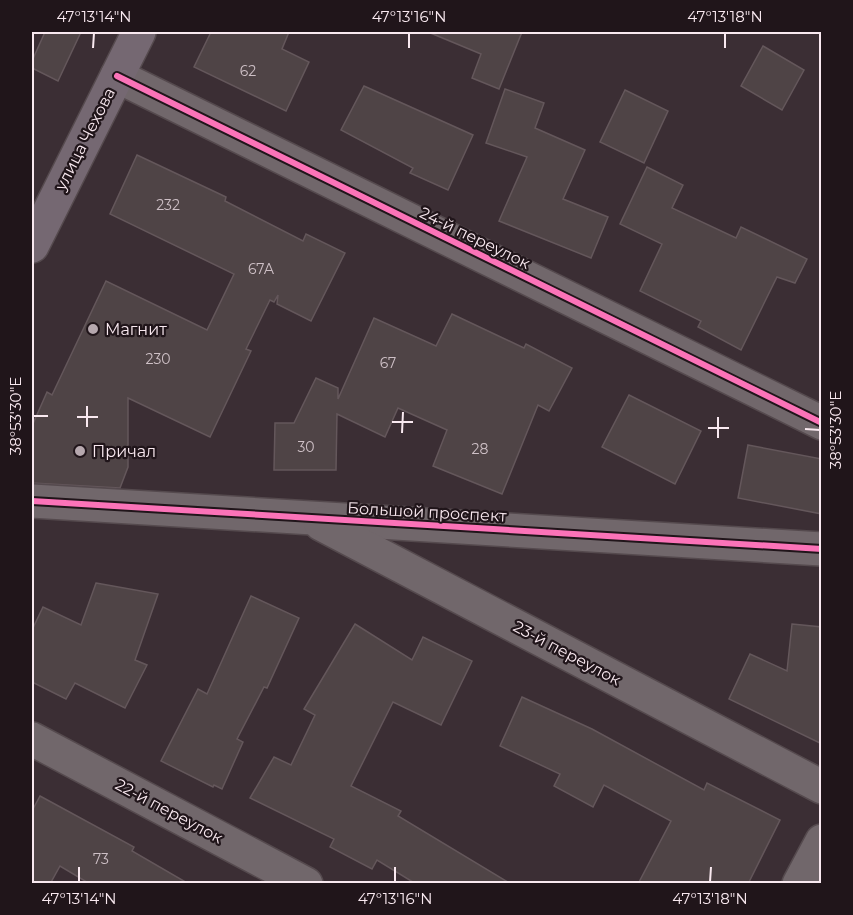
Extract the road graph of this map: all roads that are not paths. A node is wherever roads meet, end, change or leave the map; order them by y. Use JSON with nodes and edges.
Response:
{"nodes":[{"id":1,"x":139,"y":32,"type":"edge"},
{"id":2,"x":117,"y":76,"type":"junction"},
{"id":3,"x":32,"y":246,"type":"edge"},
{"id":4,"x":822,"y":423,"type":"edge"},
{"id":5,"x":32,"y":501,"type":"edge"},
{"id":6,"x":312,"y":519,"type":"junction"},
{"id":7,"x":822,"y":549,"type":"edge"},
{"id":8,"x":32,"y":739,"type":"edge"},
{"id":9,"x":822,"y":787,"type":"edge"},
{"id":10,"x":822,"y":841,"type":"edge"},
{"id":11,"x":306,"y":884,"type":"edge"},
{"id":12,"x":800,"y":884,"type":"edge"}],
"edges":[{"from":1,"to":2,"type":"main road","name":"улица Чехова"},
{"from":2,"to":3,"type":"main road","name":"улица Чехова"},
{"from":2,"to":4,"type":"street","name":"24-й переулок"},
{"from":5,"to":6,"type":"street","name":"Большой проспект"},
{"from":6,"to":7,"type":"street","name":"Большой проспект"},
{"from":6,"to":9,"type":"street","name":"23-й переулок"},
{"from":8,"to":11,"type":"street","name":"22-й переулок"},
{"from":10,"to":12,"type":"street"}]}
